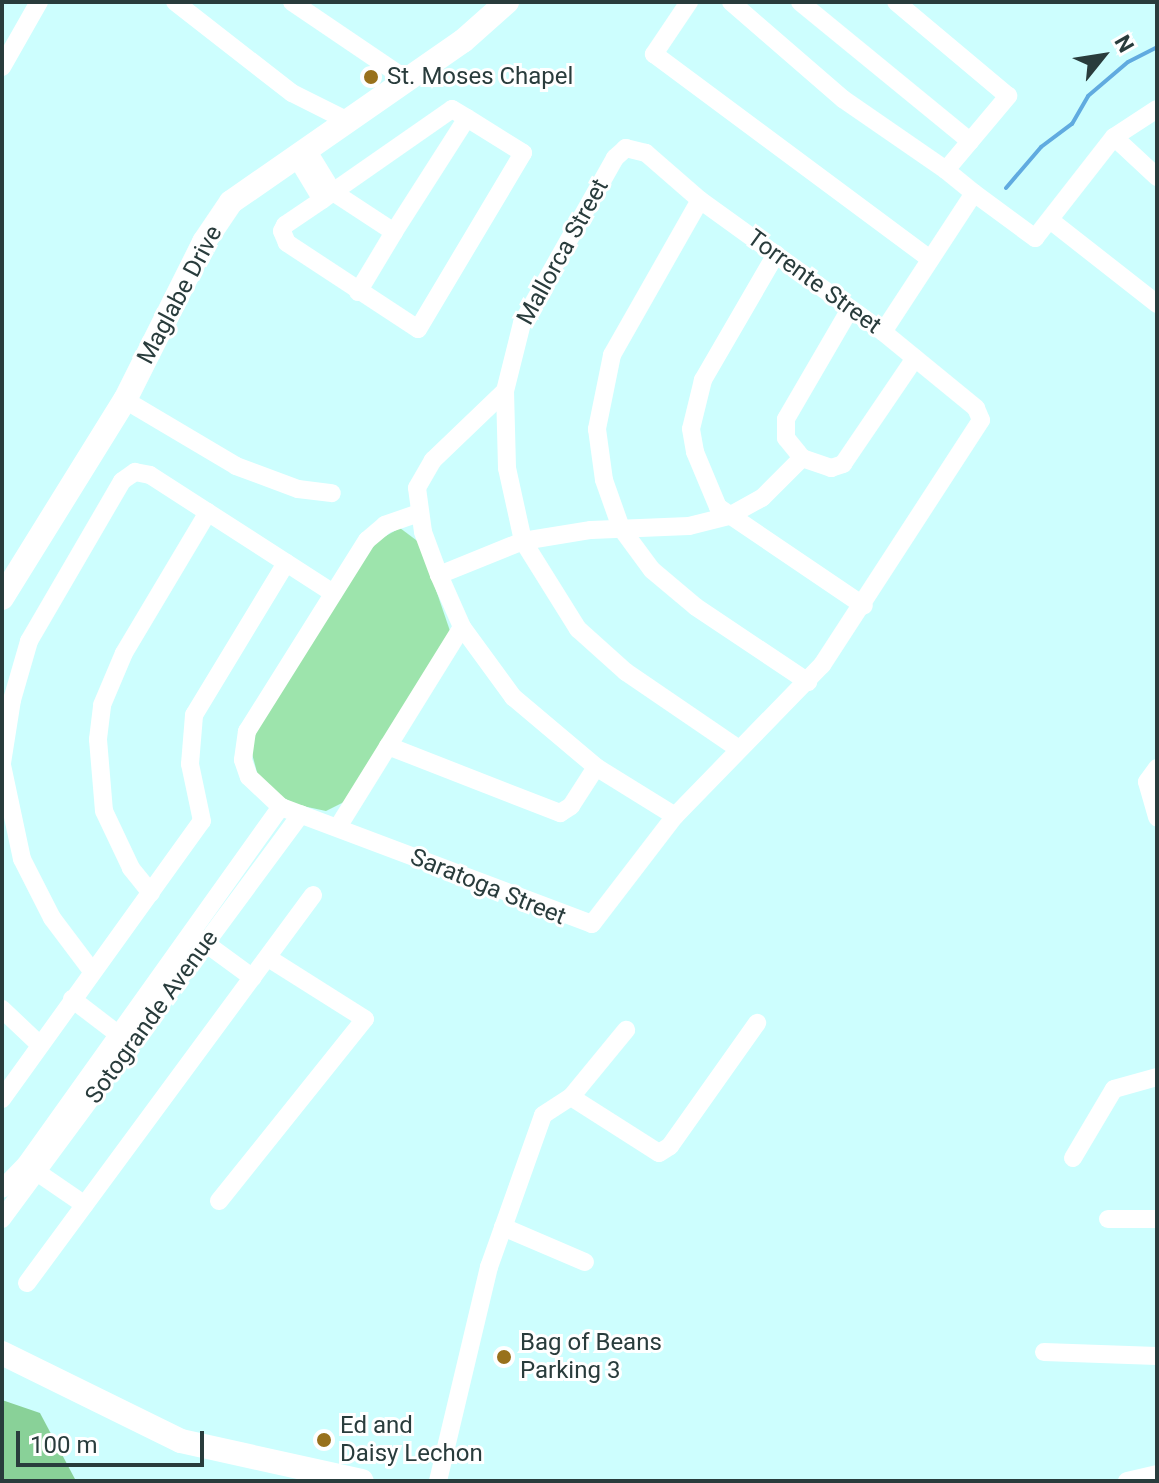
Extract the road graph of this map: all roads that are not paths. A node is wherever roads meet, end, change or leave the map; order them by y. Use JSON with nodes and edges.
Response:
{"nodes":[{"id":1,"x":39,"y":2,"type":"edge"},
{"id":2,"x":175,"y":2,"type":"edge"},
{"id":3,"x":292,"y":2,"type":"edge"},
{"id":4,"x":507,"y":2,"type":"edge"},
{"id":5,"x":689,"y":2,"type":"edge"},
{"id":6,"x":731,"y":2,"type":"edge"},
{"id":7,"x":800,"y":2,"type":"edge"},
{"id":8,"x":896,"y":2,"type":"edge"},
{"id":9,"x":2,"y":67,"type":"edge"},
{"id":10,"x":407,"y":80,"type":"junction"},
{"id":11,"x":1157,"y":109,"type":"edge"},
{"id":12,"x":467,"y":118,"type":"junction"},
{"id":13,"x":346,"y":120,"type":"junction"},
{"id":14,"x":1114,"y":137,"type":"junction"},
{"id":15,"x":970,"y":141,"type":"junction"},
{"id":16,"x":633,"y":147,"type":"joint"},
{"id":17,"x":301,"y":151,"type":"junction"},
{"id":18,"x":946,"y":170,"type":"junction"},
{"id":19,"x":1157,"y":177,"type":"edge"},
{"id":20,"x":974,"y":193,"type":"junction"},
{"id":21,"x":328,"y":196,"type":"junction"},
{"id":22,"x":700,"y":200,"type":"junction"},
{"id":23,"x":1050,"y":220,"type":"junction"},
{"id":24,"x":394,"y":232,"type":"junction"},
{"id":25,"x":776,"y":254,"type":"junction"},
{"id":26,"x":930,"y":259,"type":"junction"},
{"id":27,"x":358,"y":292,"type":"junction"},
{"id":28,"x":1157,"y":304,"type":"edge"},
{"id":29,"x":850,"y":309,"type":"junction"},
{"id":30,"x":883,"y":332,"type":"junction"},
{"id":31,"x":915,"y":358,"type":"junction"},
{"id":32,"x":505,"y":391,"type":"junction"},
{"id":33,"x":125,"y":400,"type":"junction"},
{"id":34,"x":979,"y":427,"type":"joint"},
{"id":35,"x":802,"y":458,"type":"junction"},
{"id":36,"x":332,"y":493,"type":"dead end"},
{"id":37,"x":208,"y":512,"type":"junction"},
{"id":38,"x":419,"y":513,"type":"junction"},
{"id":39,"x":729,"y":516,"type":"junction"},
{"id":40,"x":621,"y":528,"type":"junction"},
{"id":41,"x":523,"y":541,"type":"junction"},
{"id":42,"x":286,"y":563,"type":"junction"},
{"id":43,"x":439,"y":575,"type":"junction"},
{"id":44,"x":333,"y":593,"type":"junction"},
{"id":45,"x":2,"y":598,"type":"edge"},
{"id":46,"x":864,"y":606,"type":"junction"},
{"id":47,"x":462,"y":627,"type":"junction"},
{"id":48,"x":808,"y":682,"type":"junction"},
{"id":49,"x":388,"y":746,"type":"junction"},
{"id":50,"x":739,"y":749,"type":"junction"},
{"id":51,"x":2,"y":764,"type":"edge"},
{"id":52,"x":596,"y":767,"type":"junction"},
{"id":53,"x":1152,"y":775,"type":"edge"},
{"id":54,"x":281,"y":807,"type":"junction"},
{"id":55,"x":301,"y":814,"type":"junction"},
{"id":56,"x":675,"y":816,"type":"junction"},
{"id":57,"x":1157,"y":818,"type":"edge"},
{"id":58,"x":338,"y":827,"type":"junction"},
{"id":59,"x":151,"y":893,"type":"junction"},
{"id":60,"x":313,"y":895,"type":"dead end"},
{"id":61,"x":198,"y":938,"type":"junction"},
{"id":62,"x":268,"y":958,"type":"junction"},
{"id":63,"x":92,"y":971,"type":"junction"},
{"id":64,"x":253,"y":978,"type":"junction"},
{"id":65,"x":72,"y":999,"type":"junction"},
{"id":66,"x":2,"y":1009,"type":"edge"},
{"id":67,"x":757,"y":1023,"type":"dead end"},
{"id":68,"x":626,"y":1030,"type":"dead end"},
{"id":69,"x":126,"y":1039,"type":"junction"},
{"id":70,"x":40,"y":1045,"type":"junction"},
{"id":71,"x":1157,"y":1077,"type":"edge"},
{"id":72,"x":571,"y":1097,"type":"junction"},
{"id":73,"x":2,"y":1099,"type":"edge"},
{"id":74,"x":1073,"y":1158,"type":"dead end"},
{"id":75,"x":33,"y":1169,"type":"junction"},
{"id":76,"x":2,"y":1189,"type":"edge"},
{"id":77,"x":219,"y":1201,"type":"dead end"},
{"id":78,"x":85,"y":1205,"type":"junction"},
{"id":79,"x":2,"y":1219,"type":"edge"},
{"id":80,"x":1108,"y":1219,"type":"dead end"},
{"id":81,"x":1157,"y":1219,"type":"edge"},
{"id":82,"x":503,"y":1227,"type":"junction"},
{"id":83,"x":585,"y":1262,"type":"dead end"},
{"id":84,"x":27,"y":1283,"type":"dead end"},
{"id":85,"x":1044,"y":1352,"type":"dead end"},
{"id":86,"x":2,"y":1353,"type":"edge"},
{"id":87,"x":1157,"y":1356,"type":"edge"},
{"id":88,"x":1157,"y":1474,"type":"edge"},
{"id":89,"x":362,"y":1481,"type":"edge"},
{"id":90,"x":438,"y":1481,"type":"edge"},
{"id":91,"x":1127,"y":1481,"type":"edge"}],
"edges":[{"from":1,"to":9,"type":"street"},
{"from":2,"to":13,"type":"street"},
{"from":3,"to":10,"type":"street"},
{"from":4,"to":10,"type":"main road","name":"Maglabe Drive"},
{"from":5,"to":26,"type":"street"},
{"from":6,"to":18,"type":"street"},
{"from":7,"to":15,"type":"street"},
{"from":8,"to":15,"type":"street"},
{"from":10,"to":13,"type":"main road","name":"Maglabe Drive"},
{"from":11,"to":14,"type":"street"},
{"from":12,"to":21,"type":"street"},
{"from":12,"to":24,"type":"street"},
{"from":12,"to":27,"type":"street"},
{"from":13,"to":17,"type":"main road","name":"Maglabe Drive"},
{"from":14,"to":19,"type":"street"},
{"from":14,"to":23,"type":"street"},
{"from":15,"to":18,"type":"street"},
{"from":16,"to":22,"type":"street","name":"Torrente Street"},
{"from":16,"to":32,"type":"street","name":"Mallorca Street"},
{"from":17,"to":21,"type":"street"},
{"from":17,"to":33,"type":"main road","name":"Maglabe Drive"},
{"from":18,"to":20,"type":"street"},
{"from":20,"to":23,"type":"street"},
{"from":20,"to":26,"type":"street"},
{"from":21,"to":24,"type":"street"},
{"from":21,"to":27,"type":"street"},
{"from":22,"to":25,"type":"street","name":"Torrente Street"},
{"from":22,"to":40,"type":"street"},
{"from":23,"to":28,"type":"street"},
{"from":24,"to":27,"type":"street"},
{"from":25,"to":29,"type":"street","name":"Torrente Street"},
{"from":25,"to":39,"type":"street"},
{"from":26,"to":30,"type":"street"},
{"from":29,"to":30,"type":"street","name":"Torrente Street"},
{"from":29,"to":35,"type":"street"},
{"from":30,"to":31,"type":"street","name":"Torrente Street"},
{"from":31,"to":34,"type":"street","name":"Torrente Street"},
{"from":31,"to":35,"type":"street"},
{"from":32,"to":38,"type":"street"},
{"from":32,"to":41,"type":"street","name":"Mallorca Street"},
{"from":33,"to":36,"type":"street"},
{"from":33,"to":45,"type":"main road","name":"Maglabe Drive"},
{"from":34,"to":46,"type":"street","name":"Saratoga Street"},
{"from":35,"to":39,"type":"street"},
{"from":37,"to":42,"type":"street"},
{"from":37,"to":51,"type":"street"},
{"from":37,"to":59,"type":"street"},
{"from":38,"to":43,"type":"street"},
{"from":38,"to":44,"type":"street","name":"Saratoga Street"},
{"from":39,"to":40,"type":"street"},
{"from":39,"to":46,"type":"street"},
{"from":40,"to":41,"type":"street"},
{"from":40,"to":48,"type":"street"},
{"from":41,"to":43,"type":"street"},
{"from":41,"to":50,"type":"street","name":"Mallorca Street"},
{"from":42,"to":44,"type":"street"},
{"from":42,"to":59,"type":"street"},
{"from":43,"to":47,"type":"street"},
{"from":44,"to":54,"type":"street","name":"Saratoga Street"},
{"from":46,"to":48,"type":"street","name":"Saratoga Street"},
{"from":47,"to":49,"type":"street"},
{"from":47,"to":52,"type":"street"},
{"from":48,"to":50,"type":"street","name":"Saratoga Street"},
{"from":49,"to":52,"type":"street"},
{"from":49,"to":58,"type":"street"},
{"from":50,"to":56,"type":"street","name":"Saratoga Street"},
{"from":51,"to":63,"type":"street"},
{"from":52,"to":56,"type":"street"},
{"from":53,"to":57,"type":"street"},
{"from":54,"to":55,"type":"street","name":"Saratoga Street"},
{"from":54,"to":61,"type":"street","name":"Sotogrande Avenue"},
{"from":55,"to":58,"type":"street","name":"Saratoga Street"},
{"from":55,"to":61,"type":"street","name":"Sotogrande Avenue"},
{"from":56,"to":58,"type":"street","name":"Saratoga Street"},
{"from":59,"to":63,"type":"street"},
{"from":60,"to":62,"type":"street"},
{"from":61,"to":64,"type":"street"},
{"from":61,"to":69,"type":"street","name":"Sotogrande Avenue"},
{"from":62,"to":64,"type":"street"},
{"from":62,"to":77,"type":"street"},
{"from":63,"to":65,"type":"street"},
{"from":64,"to":78,"type":"street"},
{"from":65,"to":69,"type":"street"},
{"from":65,"to":70,"type":"street"},
{"from":66,"to":70,"type":"street"},
{"from":67,"to":72,"type":"street"},
{"from":68,"to":72,"type":"street"},
{"from":69,"to":75,"type":"street","name":"Sotogrande Avenue"},
{"from":70,"to":73,"type":"street"},
{"from":71,"to":74,"type":"street"},
{"from":72,"to":82,"type":"street"},
{"from":75,"to":76,"type":"street","name":"Sotogrande Avenue"},
{"from":75,"to":78,"type":"street"},
{"from":75,"to":79,"type":"street","name":"Sotogrande Avenue"},
{"from":78,"to":84,"type":"street"},
{"from":80,"to":81,"type":"street"},
{"from":82,"to":83,"type":"street"},
{"from":82,"to":90,"type":"street"},
{"from":85,"to":87,"type":"street"},
{"from":86,"to":89,"type":"main road"},
{"from":88,"to":91,"type":"street"}]}
